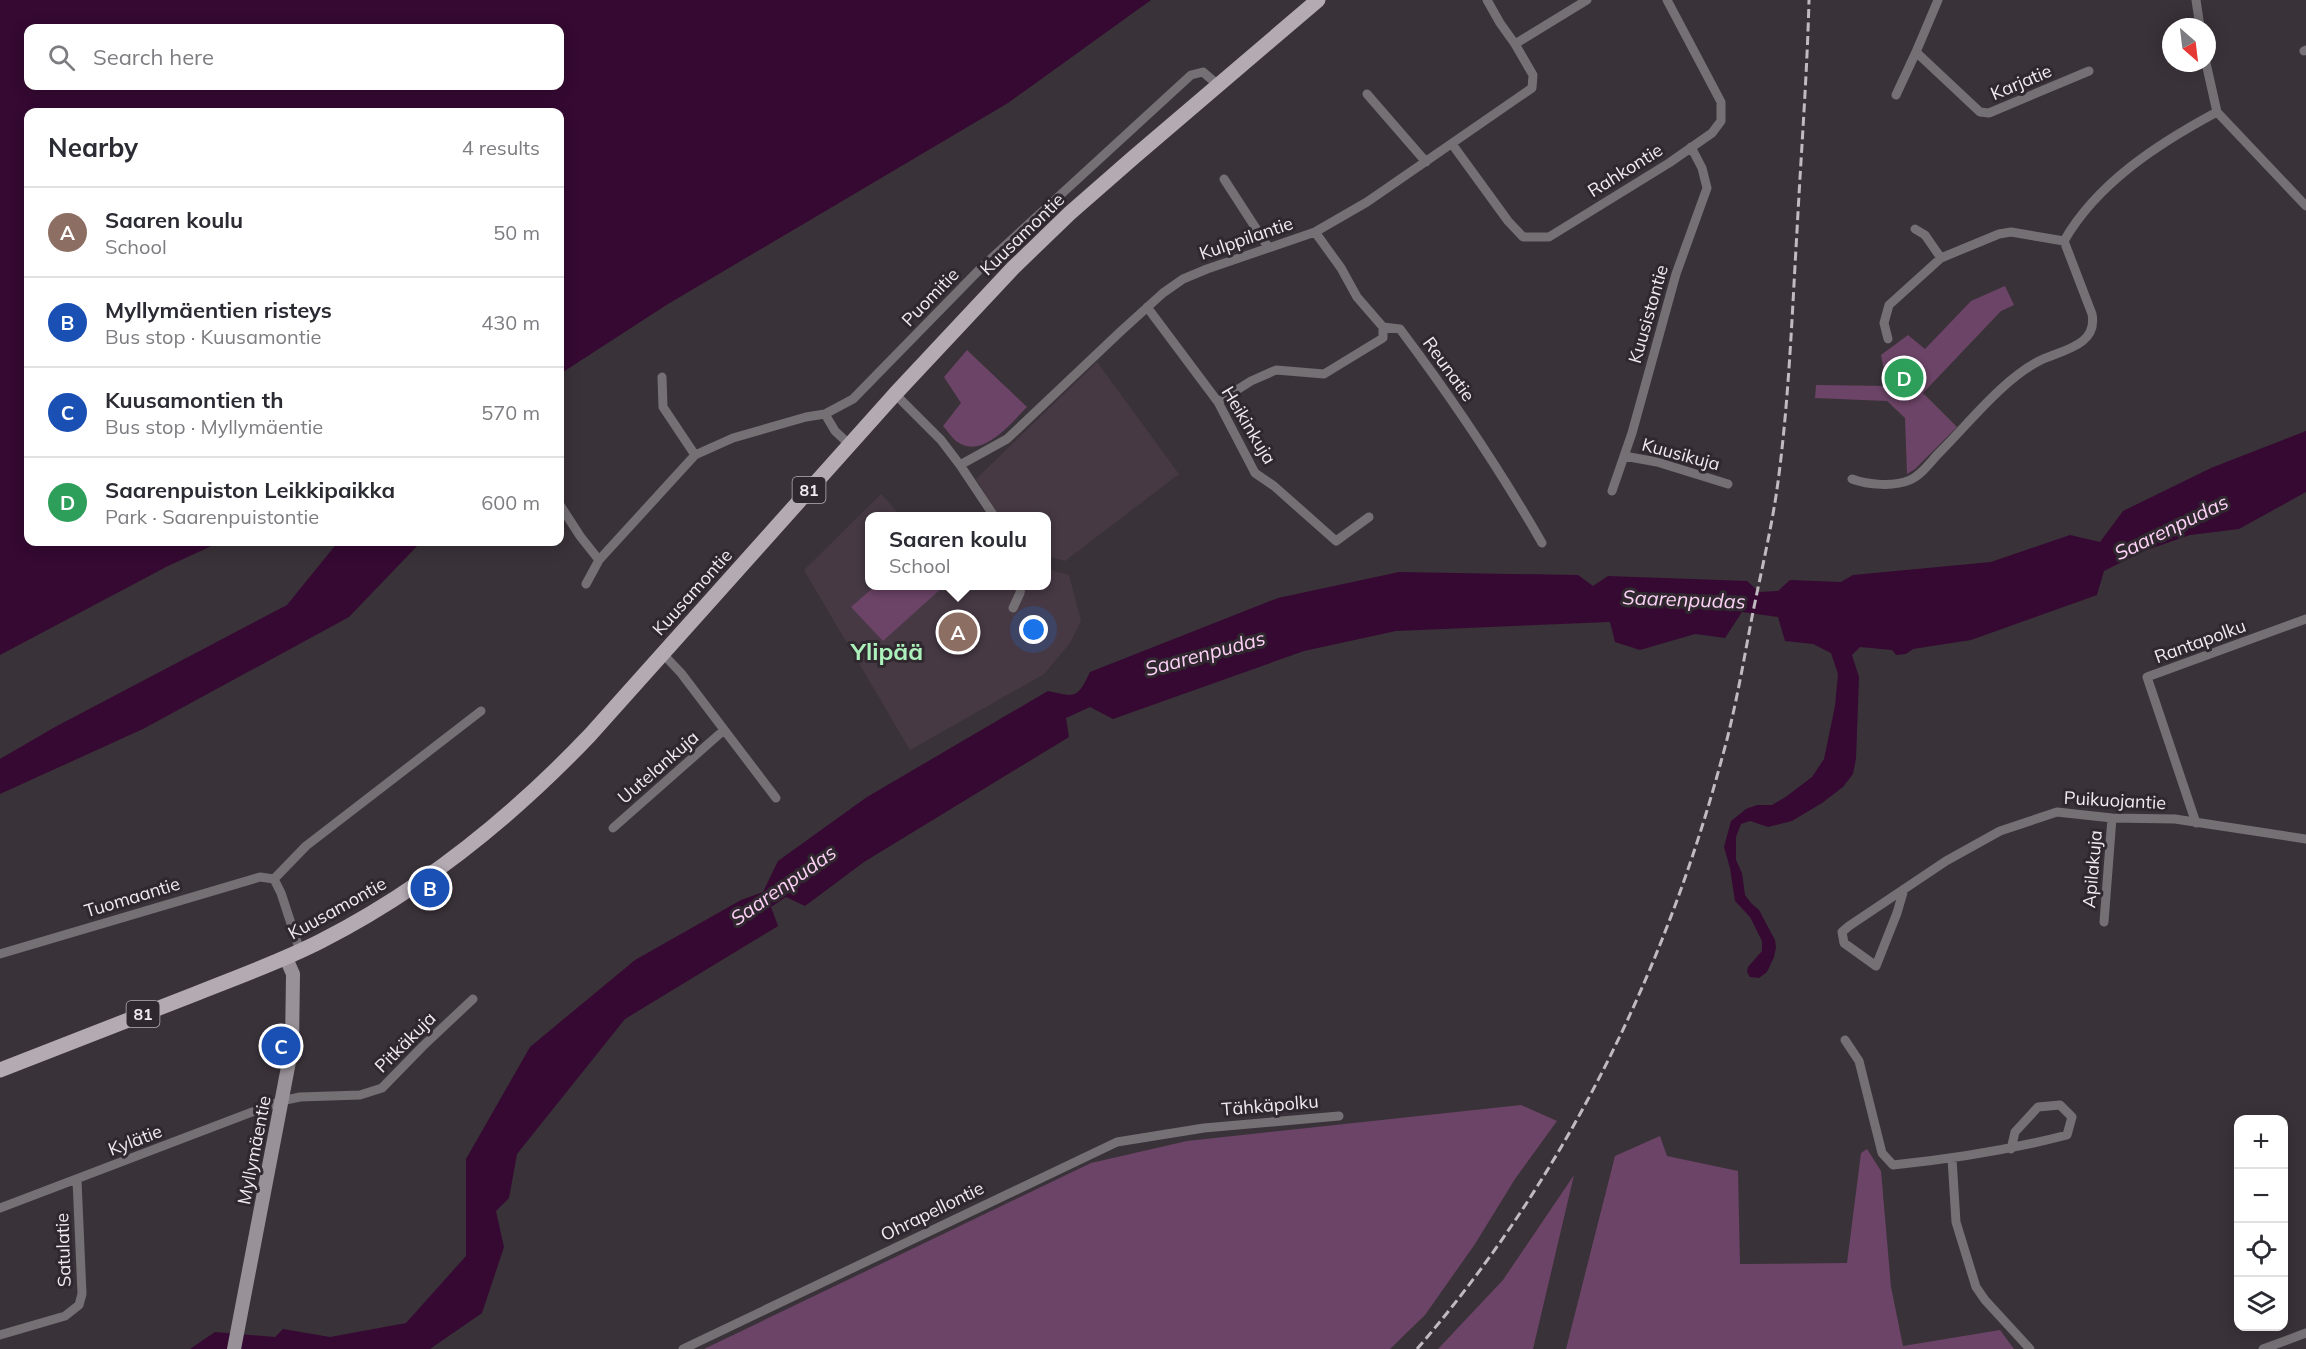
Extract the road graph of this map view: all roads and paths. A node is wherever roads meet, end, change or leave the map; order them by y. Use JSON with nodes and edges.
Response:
{"nodes":[{"id":1,"x":1318,"y":0,"type":"edge"},
{"id":2,"x":1487,"y":0,"type":"edge"},
{"id":3,"x":1587,"y":0,"type":"edge"},
{"id":4,"x":1667,"y":0,"type":"edge"},
{"id":5,"x":1938,"y":0,"type":"edge"},
{"id":6,"x":2196,"y":0,"type":"edge"},
{"id":7,"x":2199,"y":18,"type":"edge"},
{"id":8,"x":1515,"y":44,"type":"junction"},
{"id":9,"x":1916,"y":52,"type":"junction"},
{"id":10,"x":2089,"y":71,"type":"dead end"},
{"id":11,"x":2208,"y":72,"type":"edge"},
{"id":12,"x":1218,"y":85,"type":"junction"},
{"id":13,"x":1367,"y":94,"type":"dead end"},
{"id":14,"x":1896,"y":94,"type":"dead end"},
{"id":15,"x":2217,"y":112,"type":"junction"},
{"id":16,"x":1452,"y":144,"type":"junction"},
{"id":17,"x":1691,"y":147,"type":"junction"},
{"id":18,"x":1426,"y":162,"type":"junction"},
{"id":19,"x":1224,"y":179,"type":"dead end"},
{"id":20,"x":2306,"y":206,"type":"edge"},
{"id":21,"x":1916,"y":229,"type":"dead end"},
{"id":22,"x":1315,"y":232,"type":"junction"},
{"id":23,"x":2064,"y":242,"type":"junction"},
{"id":24,"x":1268,"y":247,"type":"junction"},
{"id":25,"x":1941,"y":258,"type":"junction"},
{"id":26,"x":1147,"y":307,"type":"junction"},
{"id":27,"x":1383,"y":327,"type":"junction"},
{"id":28,"x":1888,"y":339,"type":"dead end"},
{"id":29,"x":662,"y":377,"type":"dead end"},
{"id":30,"x":895,"y":394,"type":"junction"},
{"id":31,"x":1218,"y":402,"type":"junction"},
{"id":32,"x":825,"y":414,"type":"junction"},
{"id":33,"x":850,"y":445,"type":"junction"},
{"id":34,"x":695,"y":455,"type":"junction"},
{"id":35,"x":1624,"y":456,"type":"junction"},
{"id":36,"x":960,"y":465,"type":"junction"},
{"id":37,"x":1852,"y":478,"type":"dead end"},
{"id":38,"x":1728,"y":484,"type":"dead end"},
{"id":39,"x":1612,"y":491,"type":"dead end"},
{"id":40,"x":564,"y":511,"type":"edge"},
{"id":41,"x":991,"y":512,"type":"edge"},
{"id":42,"x":1369,"y":517,"type":"dead end"},
{"id":43,"x":1542,"y":543,"type":"dead end"},
{"id":44,"x":599,"y":560,"type":"junction"},
{"id":45,"x":586,"y":584,"type":"dead end"},
{"id":46,"x":1020,"y":590,"type":"edge"},
{"id":47,"x":1013,"y":608,"type":"dead end"},
{"id":48,"x":2306,"y":619,"type":"edge"},
{"id":49,"x":663,"y":654,"type":"junction"},
{"id":50,"x":481,"y":711,"type":"dead end"},
{"id":51,"x":724,"y":730,"type":"junction"},
{"id":52,"x":776,"y":798,"type":"dead end"},
{"id":53,"x":2112,"y":818,"type":"junction"},
{"id":54,"x":2196,"y":823,"type":"junction"},
{"id":55,"x":613,"y":828,"type":"dead end"},
{"id":56,"x":2306,"y":839,"type":"edge"},
{"id":57,"x":273,"y":879,"type":"junction"},
{"id":58,"x":1904,"y":889,"type":"junction"},
{"id":59,"x":2104,"y":922,"type":"dead end"},
{"id":60,"x":0,"y":954,"type":"edge"},
{"id":61,"x":293,"y":955,"type":"junction"},
{"id":62,"x":473,"y":999,"type":"dead end"},
{"id":63,"x":1845,"y":1040,"type":"dead end"},
{"id":64,"x":0,"y":1070,"type":"edge"},
{"id":65,"x":281,"y":1101,"type":"junction"},
{"id":66,"x":1339,"y":1116,"type":"dead end"},
{"id":67,"x":1204,"y":1128,"type":"joint"},
{"id":68,"x":2011,"y":1149,"type":"junction"},
{"id":69,"x":1952,"y":1159,"type":"junction"},
{"id":70,"x":77,"y":1180,"type":"junction"},
{"id":71,"x":0,"y":1208,"type":"edge"},
{"id":72,"x":2306,"y":1333,"type":"edge"},
{"id":73,"x":0,"y":1335,"type":"edge"},
{"id":74,"x":234,"y":1349,"type":"edge"},
{"id":75,"x":683,"y":1349,"type":"edge"},
{"id":76,"x":2030,"y":1349,"type":"edge"},
{"id":77,"x":2263,"y":1349,"type":"edge"}],
"edges":[{"from":1,"to":12,"type":"main road","name":"Kuusamontie","number":"81"},
{"from":2,"to":8,"type":"street"},
{"from":3,"to":8,"type":"street"},
{"from":4,"to":17,"type":"street","name":"Rahkontie"},
{"from":5,"to":9,"type":"street"},
{"from":6,"to":7,"type":"street"},
{"from":8,"to":16,"type":"street","name":"Kulppilantie"},
{"from":9,"to":10,"type":"street","name":"Karjatie"},
{"from":9,"to":14,"type":"street"},
{"from":11,"to":15,"type":"street"},
{"from":12,"to":30,"type":"main road","name":"Kuusamontie","number":"81"},
{"from":12,"to":32,"type":"street","name":"Puomitie"},
{"from":13,"to":18,"type":"street"},
{"from":15,"to":20,"type":"street"},
{"from":15,"to":23,"type":"street"},
{"from":16,"to":17,"type":"street","name":"Rahkontie"},
{"from":16,"to":18,"type":"street","name":"Kulppilantie"},
{"from":17,"to":35,"type":"street","name":"Kuusistontie"},
{"from":18,"to":22,"type":"street","name":"Kulppilantie"},
{"from":19,"to":24,"type":"street"},
{"from":21,"to":25,"type":"street"},
{"from":22,"to":24,"type":"street","name":"Kulppilantie"},
{"from":22,"to":27,"type":"street","name":"Reunatie"},
{"from":23,"to":25,"type":"street"},
{"from":23,"to":37,"type":"street"},
{"from":24,"to":26,"type":"street","name":"Kulppilantie"},
{"from":25,"to":28,"type":"street"},
{"from":26,"to":31,"type":"street","name":"Heikinkuja"},
{"from":26,"to":36,"type":"street","name":"Kulppilantie"},
{"from":27,"to":31,"type":"street"},
{"from":27,"to":43,"type":"street","name":"Reunatie"},
{"from":29,"to":34,"type":"street"},
{"from":30,"to":33,"type":"main road","name":"Kuusamontie","number":"81"},
{"from":30,"to":36,"type":"street"},
{"from":31,"to":42,"type":"street","name":"Heikinkuja"},
{"from":32,"to":33,"type":"street"},
{"from":32,"to":34,"type":"street","name":"Puomitie"},
{"from":33,"to":49,"type":"main road","name":"Kuusamontie","number":"81"},
{"from":34,"to":44,"type":"street","name":"Puomitie"},
{"from":35,"to":38,"type":"street","name":"Kuusikuja"},
{"from":35,"to":39,"type":"street","name":"Kuusistontie"},
{"from":36,"to":41,"type":"street"},
{"from":40,"to":44,"type":"street"},
{"from":44,"to":45,"type":"street","name":"Puomitie"},
{"from":46,"to":47,"type":"street"},
{"from":48,"to":54,"type":"street","name":"Rantapolku"},
{"from":49,"to":51,"type":"street","name":"Uutelankuja"},
{"from":49,"to":61,"type":"main road","name":"Kuusamontie","number":"81"},
{"from":50,"to":57,"type":"street"},
{"from":51,"to":52,"type":"street","name":"Uutelankuja"},
{"from":51,"to":55,"type":"street","name":"Uutelankuja"},
{"from":53,"to":54,"type":"street","name":"Puikuojantie"},
{"from":53,"to":58,"type":"street","name":"Puikuojantie"},
{"from":53,"to":59,"type":"street","name":"Apilakuja"},
{"from":54,"to":56,"type":"street","name":"Puikuojantie"},
{"from":57,"to":60,"type":"street","name":"Tuomaantie"},
{"from":57,"to":61,"type":"street"},
{"from":58,"to":58,"type":"street","name":"Puikuojantie"},
{"from":61,"to":64,"type":"main road","name":"Kuusamontie","number":"81"},
{"from":61,"to":65,"type":"main road","name":"Myllymäentie"},
{"from":62,"to":65,"type":"street","name":"Pitkäkuja"},
{"from":63,"to":69,"type":"street"},
{"from":65,"to":70,"type":"street","name":"Kylätie"},
{"from":65,"to":74,"type":"main road","name":"Myllymäentie"},
{"from":66,"to":67,"type":"street","name":"Tähkäpolku"},
{"from":67,"to":75,"type":"street","name":"Ohrapellontie"},
{"from":68,"to":68,"type":"street"},
{"from":68,"to":69,"type":"street"},
{"from":69,"to":76,"type":"street"},
{"from":70,"to":71,"type":"street","name":"Kylätie"},
{"from":70,"to":73,"type":"street","name":"Satulatie"},
{"from":72,"to":77,"type":"street"}]}
